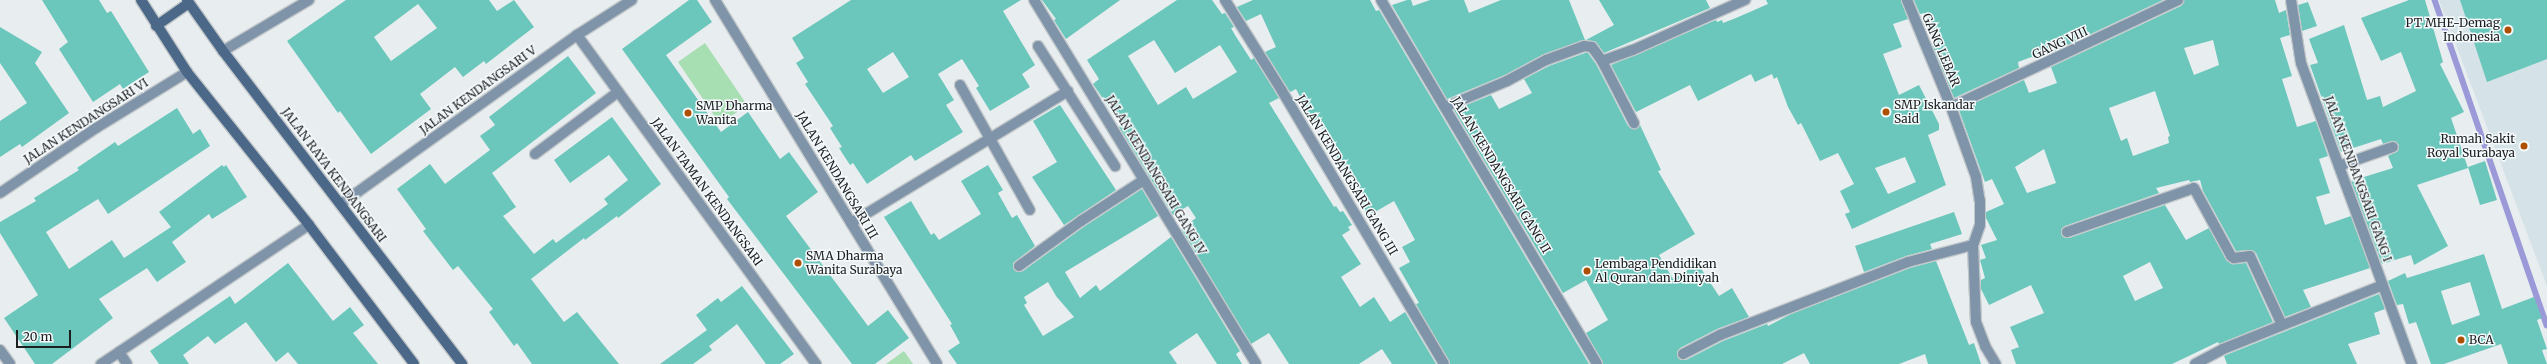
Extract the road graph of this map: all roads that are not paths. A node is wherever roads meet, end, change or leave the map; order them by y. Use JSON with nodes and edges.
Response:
{"nodes":[{"id":1,"x":141,"y":0,"type":"edge"},
{"id":2,"x":309,"y":0,"type":"edge"},
{"id":3,"x":632,"y":0,"type":"edge"},
{"id":4,"x":715,"y":0,"type":"edge"},
{"id":5,"x":1034,"y":0,"type":"edge"},
{"id":6,"x":1225,"y":0,"type":"edge"},
{"id":7,"x":1381,"y":0,"type":"edge"},
{"id":8,"x":1745,"y":0,"type":"edge"},
{"id":9,"x":1907,"y":0,"type":"edge"},
{"id":10,"x":2178,"y":0,"type":"edge"},
{"id":11,"x":2291,"y":0,"type":"edge"},
{"id":12,"x":188,"y":2,"type":"edge"},
{"id":13,"x":156,"y":26,"type":"junction"},
{"id":14,"x":577,"y":35,"type":"junction"},
{"id":15,"x":1038,"y":46,"type":"dead end"},
{"id":16,"x":223,"y":51,"type":"junction"},
{"id":17,"x":1602,"y":61,"type":"junction"},
{"id":18,"x":187,"y":72,"type":"junction"},
{"id":19,"x":960,"y":85,"type":"dead end"},
{"id":20,"x":1068,"y":91,"type":"junction"},
{"id":21,"x":618,"y":92,"type":"junction"},
{"id":22,"x":1445,"y":107,"type":"junction"},
{"id":23,"x":1951,"y":107,"type":"junction"},
{"id":24,"x":1634,"y":123,"type":"dead end"},
{"id":25,"x":991,"y":138,"type":"junction"},
{"id":26,"x":2393,"y":147,"type":"dead end"},
{"id":27,"x":535,"y":154,"type":"dead end"},
{"id":28,"x":1115,"y":166,"type":"dead end"},
{"id":29,"x":2339,"y":166,"type":"junction"},
{"id":30,"x":1144,"y":180,"type":"junction"},
{"id":31,"x":0,"y":192,"type":"edge"},
{"id":32,"x":341,"y":204,"type":"junction"},
{"id":33,"x":1030,"y":210,"type":"dead end"},
{"id":34,"x":851,"y":223,"type":"junction"},
{"id":35,"x":309,"y":225,"type":"junction"},
{"id":36,"x":2067,"y":232,"type":"dead end"},
{"id":37,"x":1973,"y":245,"type":"junction"},
{"id":38,"x":1019,"y":266,"type":"dead end"},
{"id":39,"x":2383,"y":285,"type":"junction"},
{"id":40,"x":2282,"y":325,"type":"junction"},
{"id":41,"x":0,"y":350,"type":"edge"},
{"id":42,"x":119,"y":352,"type":"junction"},
{"id":43,"x":1683,"y":354,"type":"dead end"},
{"id":44,"x":10,"y":364,"type":"edge"},
{"id":45,"x":101,"y":364,"type":"edge"},
{"id":46,"x":127,"y":364,"type":"edge"},
{"id":47,"x":414,"y":364,"type":"edge"},
{"id":48,"x":462,"y":364,"type":"edge"},
{"id":49,"x":816,"y":364,"type":"edge"},
{"id":50,"x":937,"y":364,"type":"edge"},
{"id":51,"x":1256,"y":364,"type":"edge"},
{"id":52,"x":1444,"y":364,"type":"edge"},
{"id":53,"x":1597,"y":364,"type":"edge"},
{"id":54,"x":1996,"y":364,"type":"edge"},
{"id":55,"x":2195,"y":364,"type":"edge"},
{"id":56,"x":2412,"y":364,"type":"edge"}],
"edges":[{"from":1,"to":13,"type":"main road"},
{"from":2,"to":16,"type":"street"},
{"from":3,"to":14,"type":"street","name":"JALAN KENDANGSARI V"},
{"from":4,"to":34,"type":"street","name":"JALAN KENDANGSARI III"},
{"from":5,"to":30,"type":"street","name":"JALAN KENDANGSARI GANG IV"},
{"from":6,"to":52,"type":"street","name":"JALAN KENDANGSARI GANG III"},
{"from":7,"to":22,"type":"street","name":"JALAN KENDANGSARI GANG II"},
{"from":8,"to":17,"type":"street"},
{"from":9,"to":23,"type":"street","name":"GANG LEBAR"},
{"from":10,"to":23,"type":"street","name":"GANG VIII"},
{"from":11,"to":29,"type":"street","name":"JALAN KENDANGSARI GANG I"},
{"from":12,"to":13,"type":"main road"},
{"from":12,"to":16,"type":"main road","name":"JALAN RAYA KENDANGSARI"},
{"from":13,"to":18,"type":"main road"},
{"from":14,"to":21,"type":"street","name":"JALAN TAMAN KENDANGSARI"},
{"from":14,"to":32,"type":"street","name":"JALAN KENDANGSARI V"},
{"from":15,"to":20,"type":"street"},
{"from":16,"to":32,"type":"main road","name":"JALAN RAYA KENDANGSARI"},
{"from":17,"to":22,"type":"street"},
{"from":17,"to":24,"type":"street"},
{"from":18,"to":31,"type":"street","name":"JALAN KENDANGSARI VI"},
{"from":18,"to":35,"type":"main road"},
{"from":19,"to":25,"type":"street"},
{"from":20,"to":25,"type":"street"},
{"from":20,"to":28,"type":"street"},
{"from":21,"to":27,"type":"street"},
{"from":21,"to":49,"type":"street","name":"JALAN TAMAN KENDANGSARI"},
{"from":22,"to":53,"type":"street","name":"JALAN KENDANGSARI GANG II"},
{"from":23,"to":37,"type":"street","name":"GANG LEBAR"},
{"from":25,"to":33,"type":"street"},
{"from":25,"to":34,"type":"street"},
{"from":26,"to":29,"type":"street"},
{"from":29,"to":39,"type":"street","name":"JALAN KENDANGSARI GANG I"},
{"from":30,"to":38,"type":"street"},
{"from":30,"to":51,"type":"street","name":"JALAN KENDANGSARI GANG IV"},
{"from":32,"to":48,"type":"main road","name":"JALAN RAYA KENDANGSARI"},
{"from":34,"to":50,"type":"street","name":"JALAN KENDANGSARI III"},
{"from":35,"to":42,"type":"street"},
{"from":35,"to":47,"type":"main road"},
{"from":36,"to":40,"type":"street"},
{"from":37,"to":43,"type":"street"},
{"from":37,"to":54,"type":"street","name":"GANG LEBAR"},
{"from":39,"to":40,"type":"street"},
{"from":39,"to":56,"type":"street","name":"JALAN KENDANGSARI GANG I"},
{"from":40,"to":55,"type":"street"},
{"from":41,"to":44,"type":"street"},
{"from":42,"to":45,"type":"street"},
{"from":42,"to":46,"type":"street"}]}
